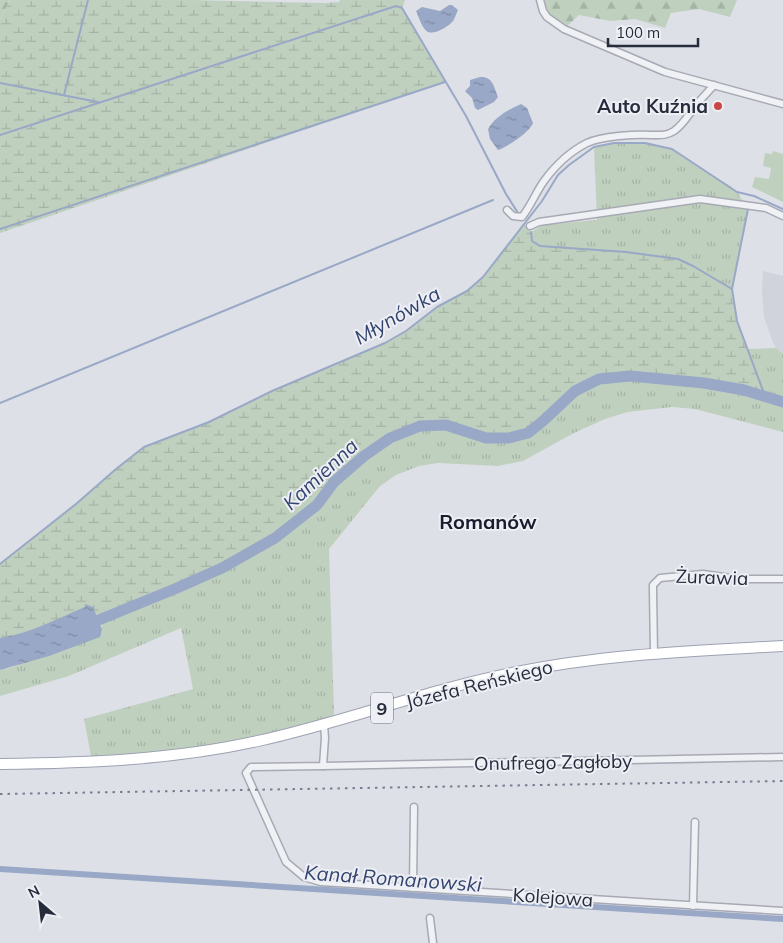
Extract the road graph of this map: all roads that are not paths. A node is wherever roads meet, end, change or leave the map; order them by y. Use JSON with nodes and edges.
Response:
{"nodes":[{"id":1,"x":540,"y":0,"type":"edge"},
{"id":2,"x":714,"y":85,"type":"junction"},
{"id":3,"x":783,"y":104,"type":"edge"},
{"id":4,"x":507,"y":210,"type":"dead end"},
{"id":5,"x":783,"y":216,"type":"edge"},
{"id":6,"x":530,"y":226,"type":"dead end"},
{"id":7,"x":783,"y":579,"type":"edge"},
{"id":8,"x":783,"y":646,"type":"edge"},
{"id":9,"x":654,"y":654,"type":"junction"},
{"id":10,"x":324,"y":725,"type":"junction"},
{"id":11,"x":783,"y":757,"type":"edge"},
{"id":12,"x":0,"y":764,"type":"edge"},
{"id":13,"x":323,"y":766,"type":"junction"},
{"id":14,"x":247,"y":770,"type":"joint"},
{"id":15,"x":414,"y":807,"type":"dead end"},
{"id":16,"x":695,"y":822,"type":"dead end"},
{"id":17,"x":413,"y":888,"type":"junction"},
{"id":18,"x":693,"y":906,"type":"junction"},
{"id":19,"x":783,"y":911,"type":"edge"},
{"id":20,"x":430,"y":918,"type":"dead end"},
{"id":21,"x":433,"y":943,"type":"edge"}],
"edges":[{"from":1,"to":2,"type":"street"},
{"from":2,"to":3,"type":"street"},
{"from":2,"to":4,"type":"street"},
{"from":5,"to":6,"type":"street"},
{"from":7,"to":9,"type":"street","name":"Żurawia"},
{"from":8,"to":9,"type":"main road","name":"Józefa Reńskiego","number":"9"},
{"from":9,"to":10,"type":"main road","name":"Józefa Reńskiego","number":"9"},
{"from":10,"to":12,"type":"main road","name":"Józefa Reńskiego","number":"9"},
{"from":10,"to":13,"type":"street"},
{"from":11,"to":13,"type":"street","name":"Onufrego Zagłoby"},
{"from":13,"to":14,"type":"street","name":"Onufrego Zagłoby"},
{"from":14,"to":17,"type":"street","name":"Kolejowa"},
{"from":15,"to":17,"type":"street"},
{"from":16,"to":18,"type":"street"},
{"from":17,"to":18,"type":"street","name":"Kolejowa"},
{"from":18,"to":19,"type":"street","name":"Kolejowa"},
{"from":20,"to":21,"type":"street"}]}
